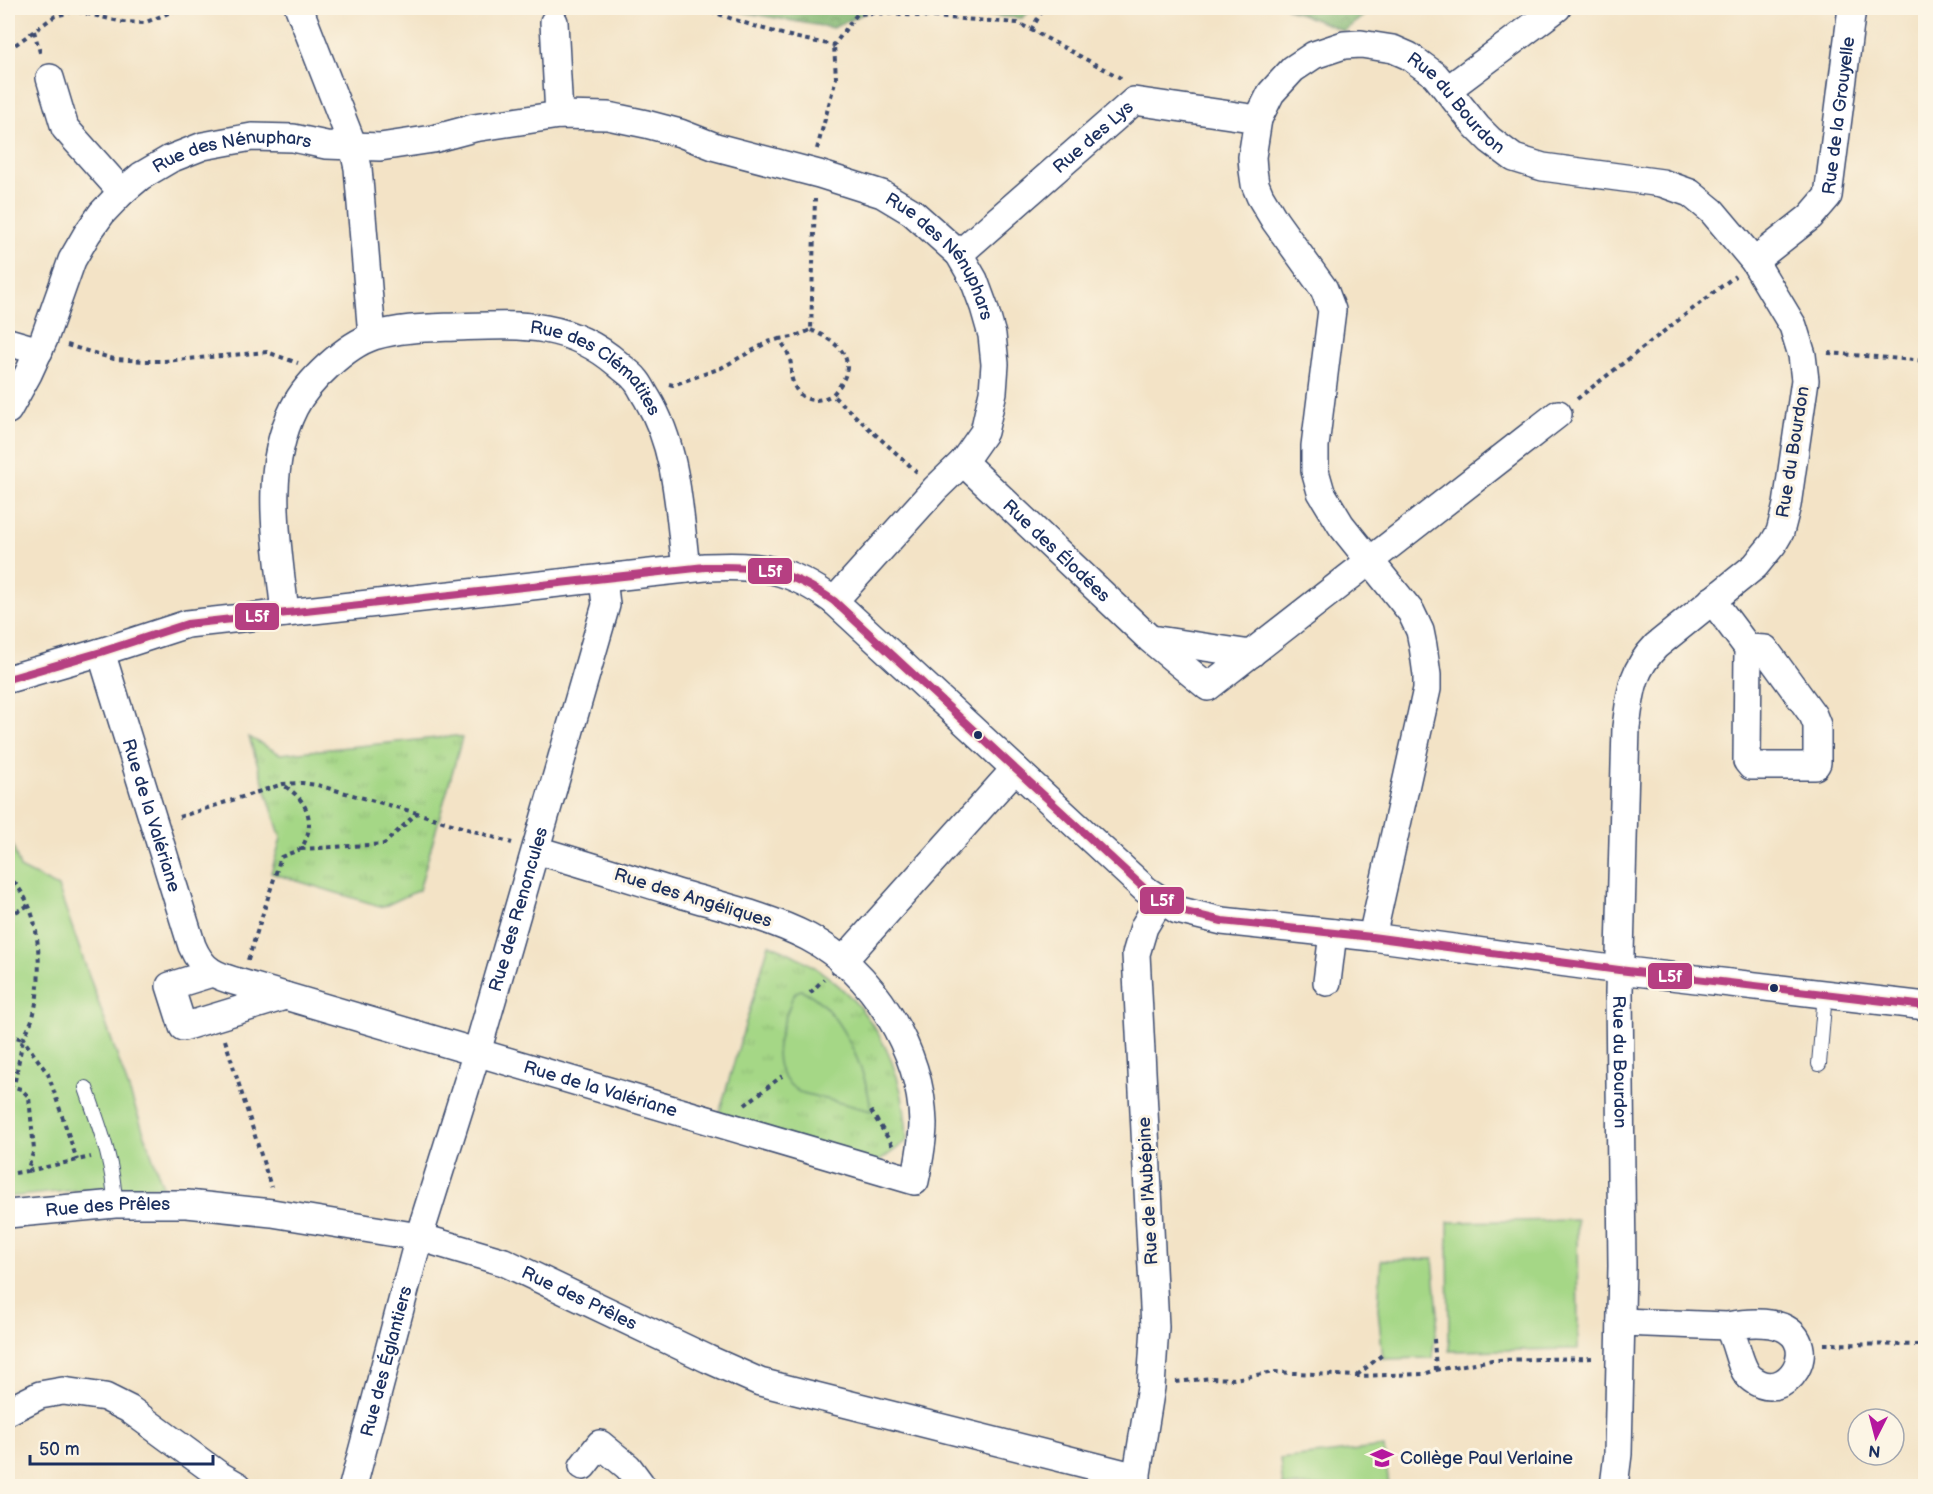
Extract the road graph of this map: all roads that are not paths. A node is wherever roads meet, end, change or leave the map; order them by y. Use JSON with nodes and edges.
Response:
{"nodes":[{"id":1,"x":300,"y":8,"type":"edge"},
{"id":2,"x":1557,"y":8,"type":"edge"},
{"id":3,"x":1852,"y":8,"type":"edge"},
{"id":4,"x":554,"y":21,"type":"dead end"},
{"id":5,"x":50,"y":78,"type":"dead end"},
{"id":6,"x":1448,"y":90,"type":"junction"},
{"id":7,"x":559,"y":115,"type":"junction"},
{"id":8,"x":1258,"y":119,"type":"junction"},
{"id":9,"x":353,"y":146,"type":"junction"},
{"id":10,"x":122,"y":192,"type":"junction"},
{"id":11,"x":959,"y":254,"type":"junction"},
{"id":12,"x":1754,"y":261,"type":"junction"},
{"id":13,"x":372,"y":336,"type":"junction"},
{"id":14,"x":8,"y":342,"type":"edge"},
{"id":15,"x":51,"y":348,"type":"junction"},
{"id":16,"x":8,"y":410,"type":"edge"},
{"id":17,"x":1558,"y":414,"type":"road end"},
{"id":18,"x":963,"y":462,"type":"junction"},
{"id":19,"x":1371,"y":561,"type":"junction"},
{"id":20,"x":686,"y":569,"type":"junction"},
{"id":21,"x":603,"y":578,"type":"junction"},
{"id":22,"x":1712,"y":600,"type":"junction"},
{"id":23,"x":834,"y":601,"type":"junction"},
{"id":24,"x":285,"y":613,"type":"junction"},
{"id":25,"x":1150,"y":639,"type":"junction"},
{"id":26,"x":1748,"y":648,"type":"dead end"},
{"id":27,"x":101,"y":652,"type":"junction"},
{"id":28,"x":1251,"y":654,"type":"junction"},
{"id":29,"x":9,"y":675,"type":"edge"},
{"id":30,"x":1015,"y":769,"type":"junction"},
{"id":31,"x":536,"y":850,"type":"junction"},
{"id":32,"x":1160,"y":900,"type":"junction"},
{"id":33,"x":1333,"y":933,"type":"junction"},
{"id":34,"x":1372,"y":937,"type":"junction"},
{"id":35,"x":842,"y":962,"type":"junction"},
{"id":36,"x":1619,"y":970,"type":"junction"},
{"id":37,"x":212,"y":973,"type":"junction"},
{"id":38,"x":1327,"y":982,"type":"dead end"},
{"id":39,"x":1825,"y":994,"type":"junction"},
{"id":40,"x":285,"y":996,"type":"junction"},
{"id":41,"x":1926,"y":1006,"type":"edge"},
{"id":42,"x":477,"y":1052,"type":"junction"},
{"id":43,"x":1819,"y":1064,"type":"dead end"},
{"id":44,"x":86,"y":1088,"type":"dead end"},
{"id":45,"x":915,"y":1181,"type":"joint"},
{"id":46,"x":115,"y":1204,"type":"junction"},
{"id":47,"x":8,"y":1214,"type":"edge"},
{"id":48,"x":419,"y":1237,"type":"junction"},
{"id":49,"x":1621,"y":1322,"type":"junction"},
{"id":50,"x":1727,"y":1326,"type":"junction"},
{"id":51,"x":8,"y":1410,"type":"edge"},
{"id":52,"x":583,"y":1466,"type":"dead end"},
{"id":53,"x":1136,"y":1482,"type":"edge"},
{"id":54,"x":223,"y":1483,"type":"edge"},
{"id":55,"x":353,"y":1486,"type":"edge"},
{"id":56,"x":642,"y":1486,"type":"edge"},
{"id":57,"x":1614,"y":1486,"type":"edge"}],
"edges":[{"from":1,"to":9,"type":"street"},
{"from":2,"to":6,"type":"street"},
{"from":3,"to":12,"type":"street","name":"Rue de la Grouyelle"},
{"from":4,"to":7,"type":"street"},
{"from":5,"to":10,"type":"street"},
{"from":6,"to":8,"type":"street","name":"Rue du Bourdon"},
{"from":6,"to":12,"type":"street","name":"Rue du Bourdon"},
{"from":7,"to":9,"type":"street","name":"Rue des Nénuphars"},
{"from":7,"to":11,"type":"street","name":"Rue des Nénuphars"},
{"from":8,"to":11,"type":"street","name":"Rue des Lys"},
{"from":8,"to":19,"type":"street","name":"Rue du Bourdon"},
{"from":9,"to":10,"type":"street","name":"Rue des Nénuphars"},
{"from":9,"to":13,"type":"street"},
{"from":10,"to":15,"type":"street","name":"Rue des Nénuphars"},
{"from":11,"to":18,"type":"street","name":"Rue des Nénuphars"},
{"from":12,"to":22,"type":"street","name":"Rue du Bourdon"},
{"from":13,"to":20,"type":"street","name":"Rue des Clématites"},
{"from":13,"to":24,"type":"street","name":"Rue des Clématites"},
{"from":14,"to":15,"type":"street"},
{"from":15,"to":16,"type":"street","name":"Rue des Nénuphars"},
{"from":17,"to":19,"type":"street"},
{"from":18,"to":23,"type":"street","name":"Rue des Nénuphars"},
{"from":18,"to":25,"type":"street","name":"Rue des Élodées"},
{"from":19,"to":28,"type":"street","name":"Rue des Élodées"},
{"from":19,"to":34,"type":"street","name":"Rue du Bourdon"},
{"from":20,"to":21,"type":"street"},
{"from":20,"to":23,"type":"street"},
{"from":21,"to":24,"type":"street"},
{"from":21,"to":31,"type":"street","name":"Rue des Renoncules"},
{"from":22,"to":26,"type":"street"},
{"from":22,"to":36,"type":"street","name":"Rue du Bourdon"},
{"from":23,"to":30,"type":"street"},
{"from":24,"to":27,"type":"street"},
{"from":25,"to":28,"type":"street"},
{"from":25,"to":28,"type":"street","name":"Rue des Élodées"},
{"from":27,"to":29,"type":"street"},
{"from":27,"to":37,"type":"street","name":"Rue de la Valériane"},
{"from":30,"to":32,"type":"street"},
{"from":30,"to":35,"type":"street"},
{"from":31,"to":35,"type":"street","name":"Rue des Angéliques"},
{"from":31,"to":42,"type":"street","name":"Rue des Renoncules"},
{"from":32,"to":33,"type":"street"},
{"from":32,"to":53,"type":"street","name":"Rue de l'Aubépine"},
{"from":33,"to":34,"type":"street"},
{"from":33,"to":38,"type":"street"},
{"from":34,"to":36,"type":"street"},
{"from":35,"to":45,"type":"street","name":"Rue des Angéliques"},
{"from":36,"to":39,"type":"street"},
{"from":36,"to":49,"type":"street","name":"Rue du Bourdon"},
{"from":37,"to":40,"type":"street","name":"Rue de la Valériane"},
{"from":37,"to":40,"type":"street"},
{"from":39,"to":41,"type":"street"},
{"from":39,"to":43,"type":"lane"},
{"from":40,"to":42,"type":"street","name":"Rue de la Valériane"},
{"from":42,"to":45,"type":"street","name":"Rue de la Valériane"},
{"from":42,"to":48,"type":"street","name":"Rue des Renoncules"},
{"from":44,"to":46,"type":"lane"},
{"from":46,"to":47,"type":"street","name":"Rue des Prêles"},
{"from":46,"to":48,"type":"street","name":"Rue des Prêles"},
{"from":48,"to":53,"type":"street","name":"Rue des Prêles"},
{"from":48,"to":55,"type":"street","name":"Rue des Églantiers"},
{"from":49,"to":50,"type":"street"},
{"from":49,"to":57,"type":"street","name":"Rue du Bourdon"},
{"from":50,"to":50,"type":"street"},
{"from":51,"to":54,"type":"street"},
{"from":52,"to":56,"type":"street"}]}
